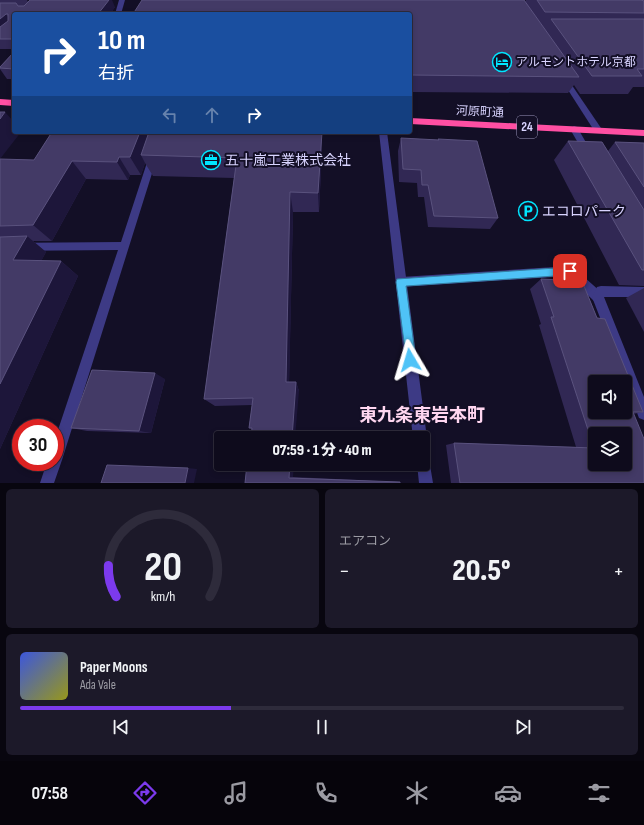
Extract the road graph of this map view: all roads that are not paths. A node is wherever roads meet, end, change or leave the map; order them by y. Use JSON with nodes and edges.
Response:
{"nodes":[{"id":1,"x":122,"y":0,"type":"edge"},
{"id":2,"x":119,"y":12,"type":"edge"},
{"id":3,"x":561,"y":74,"type":"edge"},
{"id":4,"x":0,"y":102,"type":"edge"},
{"id":5,"x":12,"y":103,"type":"edge"},
{"id":6,"x":412,"y":121,"type":"edge"},
{"id":7,"x":574,"y":129,"type":"junction"},
{"id":8,"x":598,"y":130,"type":"junction"},
{"id":9,"x":644,"y":133,"type":"edge"},
{"id":10,"x":160,"y":134,"type":"edge"},
{"id":11,"x":383,"y":134,"type":"edge"},
{"id":12,"x":591,"y":159,"type":"edge"},
{"id":13,"x":125,"y":246,"type":"junction"},
{"id":14,"x":0,"y":248,"type":"edge"},
{"id":15,"x":400,"y":282,"type":"junction"},
{"id":16,"x":644,"y":292,"type":"edge"},
{"id":17,"x":598,"y":297,"type":"junction"},
{"id":18,"x":644,"y":413,"type":"edge"},
{"id":19,"x":419,"y":431,"type":"edge"},
{"id":20,"x":64,"y":433,"type":"edge"},
{"id":21,"x":51,"y":471,"type":"edge"},
{"id":22,"x":425,"y":471,"type":"edge"},
{"id":23,"x":47,"y":483,"type":"edge"},
{"id":24,"x":426,"y":483,"type":"edge"}],
"edges":[{"from":1,"to":2,"type":"street"},
{"from":3,"to":8,"type":"street"},
{"from":4,"to":5,"type":"highway"},
{"from":6,"to":7,"type":"highway","name":"河原町通","number":"24"},
{"from":7,"to":8,"type":"highway","name":"河原町通","number":"24"},
{"from":7,"to":12,"type":"street"},
{"from":8,"to":9,"type":"highway","name":"河原町通","number":"24"},
{"from":10,"to":13,"type":"street"},
{"from":11,"to":15,"type":"street"},
{"from":13,"to":14,"type":"street"},
{"from":13,"to":20,"type":"street"},
{"from":15,"to":17,"type":"street"},
{"from":15,"to":19,"type":"street"},
{"from":16,"to":17,"type":"street"},
{"from":17,"to":18,"type":"street"},
{"from":21,"to":23,"type":"street"},
{"from":22,"to":24,"type":"street"}]}
